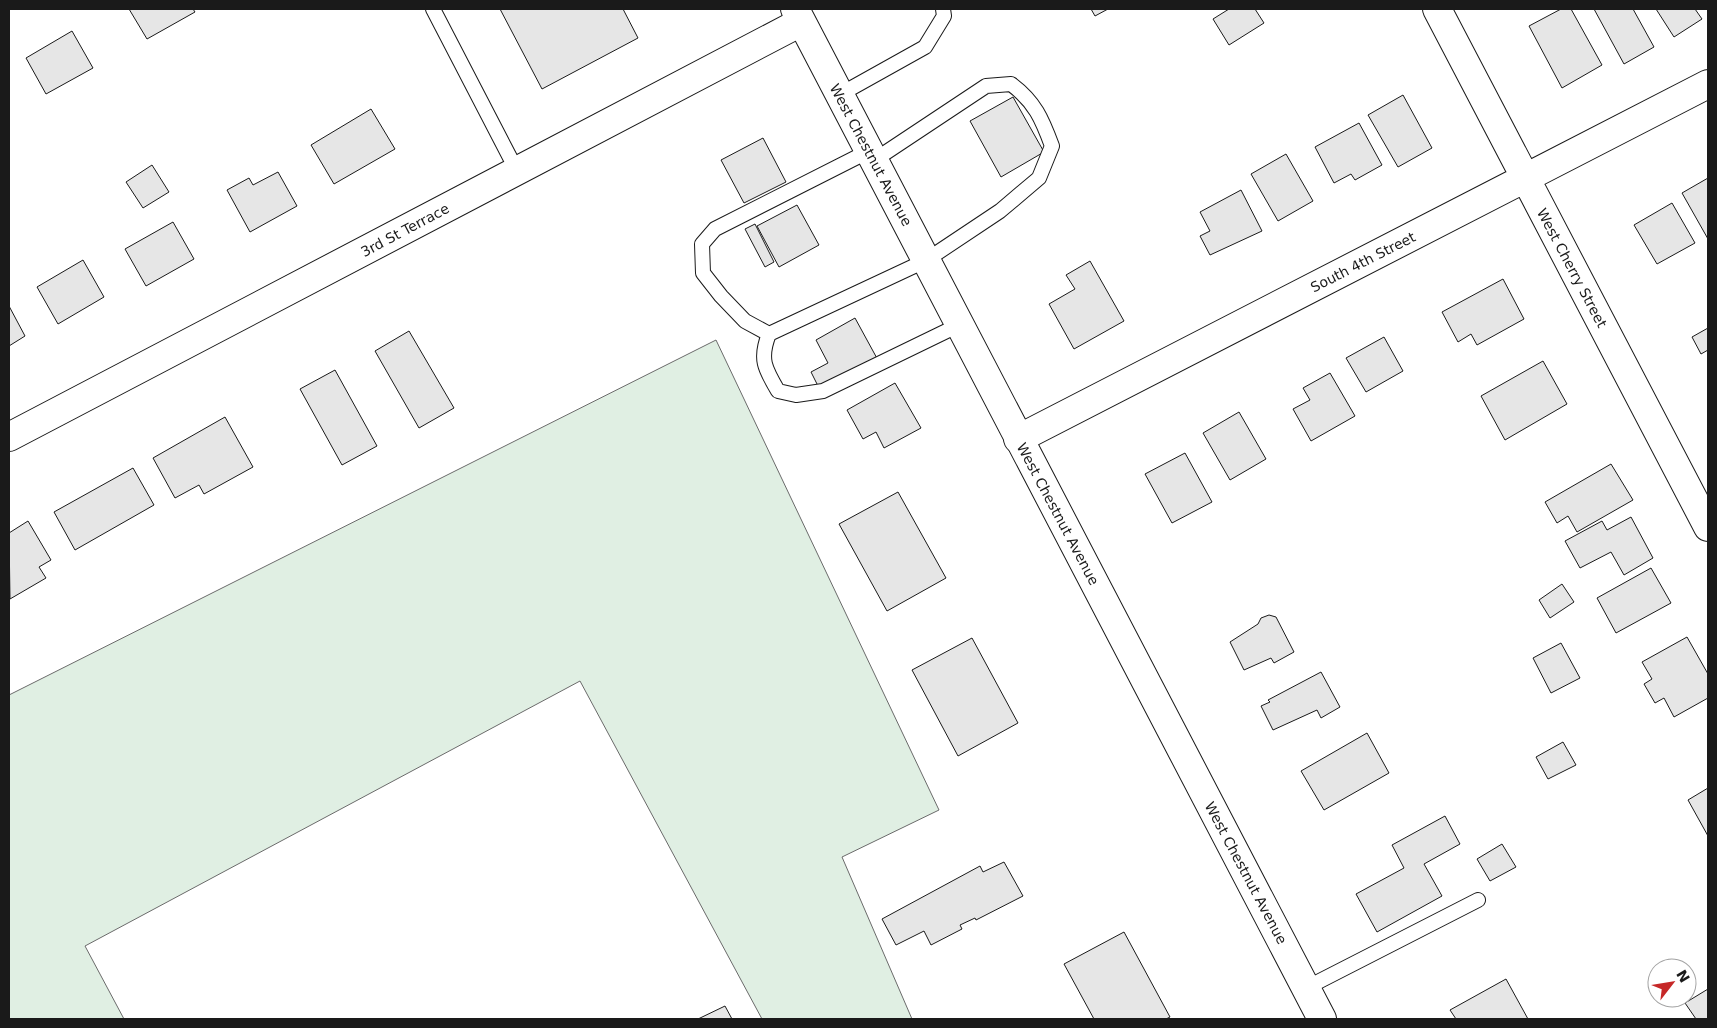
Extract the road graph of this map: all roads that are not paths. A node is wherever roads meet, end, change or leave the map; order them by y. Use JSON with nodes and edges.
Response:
{"nodes":[{"id":1,"x":433,"y":9,"type":"edge"},
{"id":2,"x":1437,"y":9,"type":"edge"},
{"id":3,"x":948,"y":11,"type":"edge"},
{"id":4,"x":798,"y":15,"type":"edge"},
{"id":5,"x":1708,"y":84,"type":"edge"},
{"id":6,"x":839,"y":95,"type":"junction"},
{"id":7,"x":871,"y":156,"type":"junction"},
{"id":8,"x":517,"y":171,"type":"junction"},
{"id":9,"x":1524,"y":179,"type":"junction"},
{"id":10,"x":925,"y":261,"type":"junction"},
{"id":11,"x":959,"y":325,"type":"junction"},
{"id":12,"x":769,"y":334,"type":"junction"},
{"id":13,"x":9,"y":437,"type":"edge"},
{"id":14,"x":1018,"y":439,"type":"junction"},
{"id":15,"x":1708,"y":527,"type":"edge"},
{"id":16,"x":1478,"y":900,"type":"dead end"},
{"id":17,"x":1306,"y":988,"type":"junction"},
{"id":18,"x":1322,"y":1019,"type":"edge"}],
"edges":[{"from":1,"to":8,"type":"lane"},
{"from":2,"to":9,"type":"street","name":"West Cherry Street"},
{"from":3,"to":6,"type":"lane"},
{"from":4,"to":6,"type":"street","name":"West Chestnut Avenue"},
{"from":4,"to":8,"type":"street","name":"3rd St Terrace"},
{"from":5,"to":9,"type":"street","name":"South 4th Street"},
{"from":6,"to":7,"type":"street","name":"West Chestnut Avenue"},
{"from":7,"to":10,"type":"street","name":"West Chestnut Avenue"},
{"from":7,"to":10,"type":"lane"},
{"from":7,"to":12,"type":"lane"},
{"from":8,"to":13,"type":"street","name":"3rd St Terrace"},
{"from":9,"to":14,"type":"street","name":"South 4th Street"},
{"from":9,"to":15,"type":"street","name":"West Cherry Street"},
{"from":10,"to":11,"type":"street","name":"West Chestnut Avenue"},
{"from":10,"to":12,"type":"lane"},
{"from":11,"to":12,"type":"lane"},
{"from":11,"to":14,"type":"street","name":"West Chestnut Avenue"},
{"from":14,"to":17,"type":"street","name":"West Chestnut Avenue"},
{"from":16,"to":17,"type":"lane"},
{"from":17,"to":18,"type":"street","name":"West Chestnut Avenue"}]}
